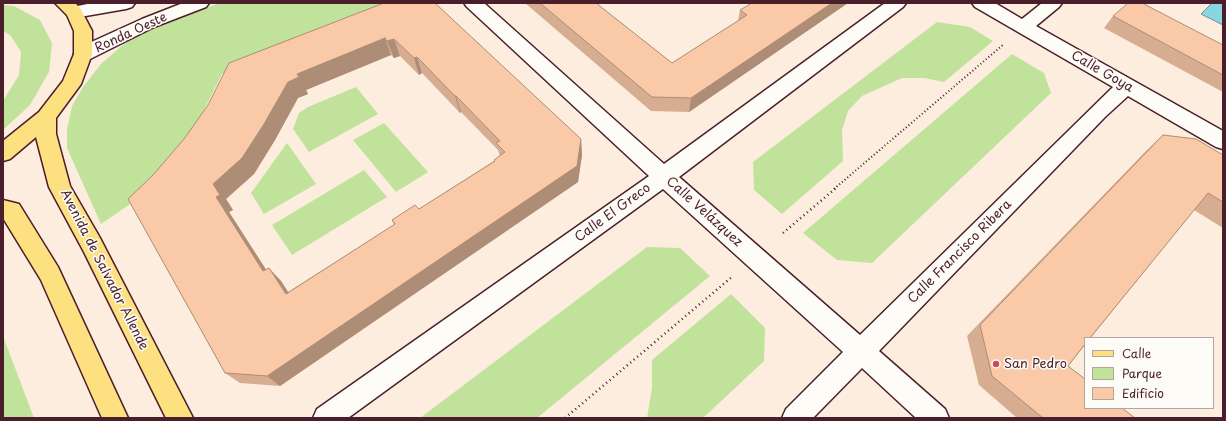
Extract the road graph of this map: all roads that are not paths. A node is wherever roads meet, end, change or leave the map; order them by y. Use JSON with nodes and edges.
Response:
{"nodes":[{"id":1,"x":126,"y":3,"type":"edge"},
{"id":2,"x":200,"y":3,"type":"edge"},
{"id":3,"x":473,"y":3,"type":"edge"},
{"id":4,"x":897,"y":3,"type":"edge"},
{"id":5,"x":981,"y":3,"type":"edge"},
{"id":6,"x":1053,"y":3,"type":"edge"},
{"id":7,"x":69,"y":8,"type":"edge"},
{"id":8,"x":1024,"y":27,"type":"junction"},
{"id":9,"x":84,"y":54,"type":"junction"},
{"id":10,"x":1126,"y":86,"type":"junction"},
{"id":11,"x":46,"y":117,"type":"junction"},
{"id":12,"x":1223,"y":141,"type":"edge"},
{"id":13,"x":3,"y":153,"type":"edge"},
{"id":14,"x":664,"y":176,"type":"junction"},
{"id":15,"x":3,"y":209,"type":"edge"},
{"id":16,"x":861,"y":351,"type":"junction"},
{"id":17,"x":115,"y":418,"type":"edge"},
{"id":18,"x":180,"y":418,"type":"edge"},
{"id":19,"x":326,"y":418,"type":"edge"},
{"id":20,"x":795,"y":418,"type":"edge"},
{"id":21,"x":936,"y":418,"type":"edge"}],
"edges":[{"from":1,"to":7,"type":"street"},
{"from":2,"to":9,"type":"street","name":"Ronda Oeste"},
{"from":3,"to":14,"type":"street","name":"Calle Velázquez"},
{"from":4,"to":14,"type":"street","name":"Calle El Greco"},
{"from":5,"to":8,"type":"street","name":"Calle Goya"},
{"from":6,"to":8,"type":"street"},
{"from":7,"to":9,"type":"main road"},
{"from":8,"to":10,"type":"street","name":"Calle Goya"},
{"from":9,"to":11,"type":"main road"},
{"from":10,"to":12,"type":"street","name":"Calle Goya"},
{"from":10,"to":16,"type":"street","name":"Calle Francisco Ribera"},
{"from":11,"to":13,"type":"main road"},
{"from":11,"to":18,"type":"main road","name":"Avenida de Salvador Allende"},
{"from":14,"to":16,"type":"street","name":"Calle Velázquez"},
{"from":14,"to":19,"type":"street","name":"Calle El Greco"},
{"from":15,"to":17,"type":"main road"},
{"from":16,"to":20,"type":"street","name":"Calle Francisco Ribera"},
{"from":16,"to":21,"type":"street","name":"Calle Velázquez"}]}
